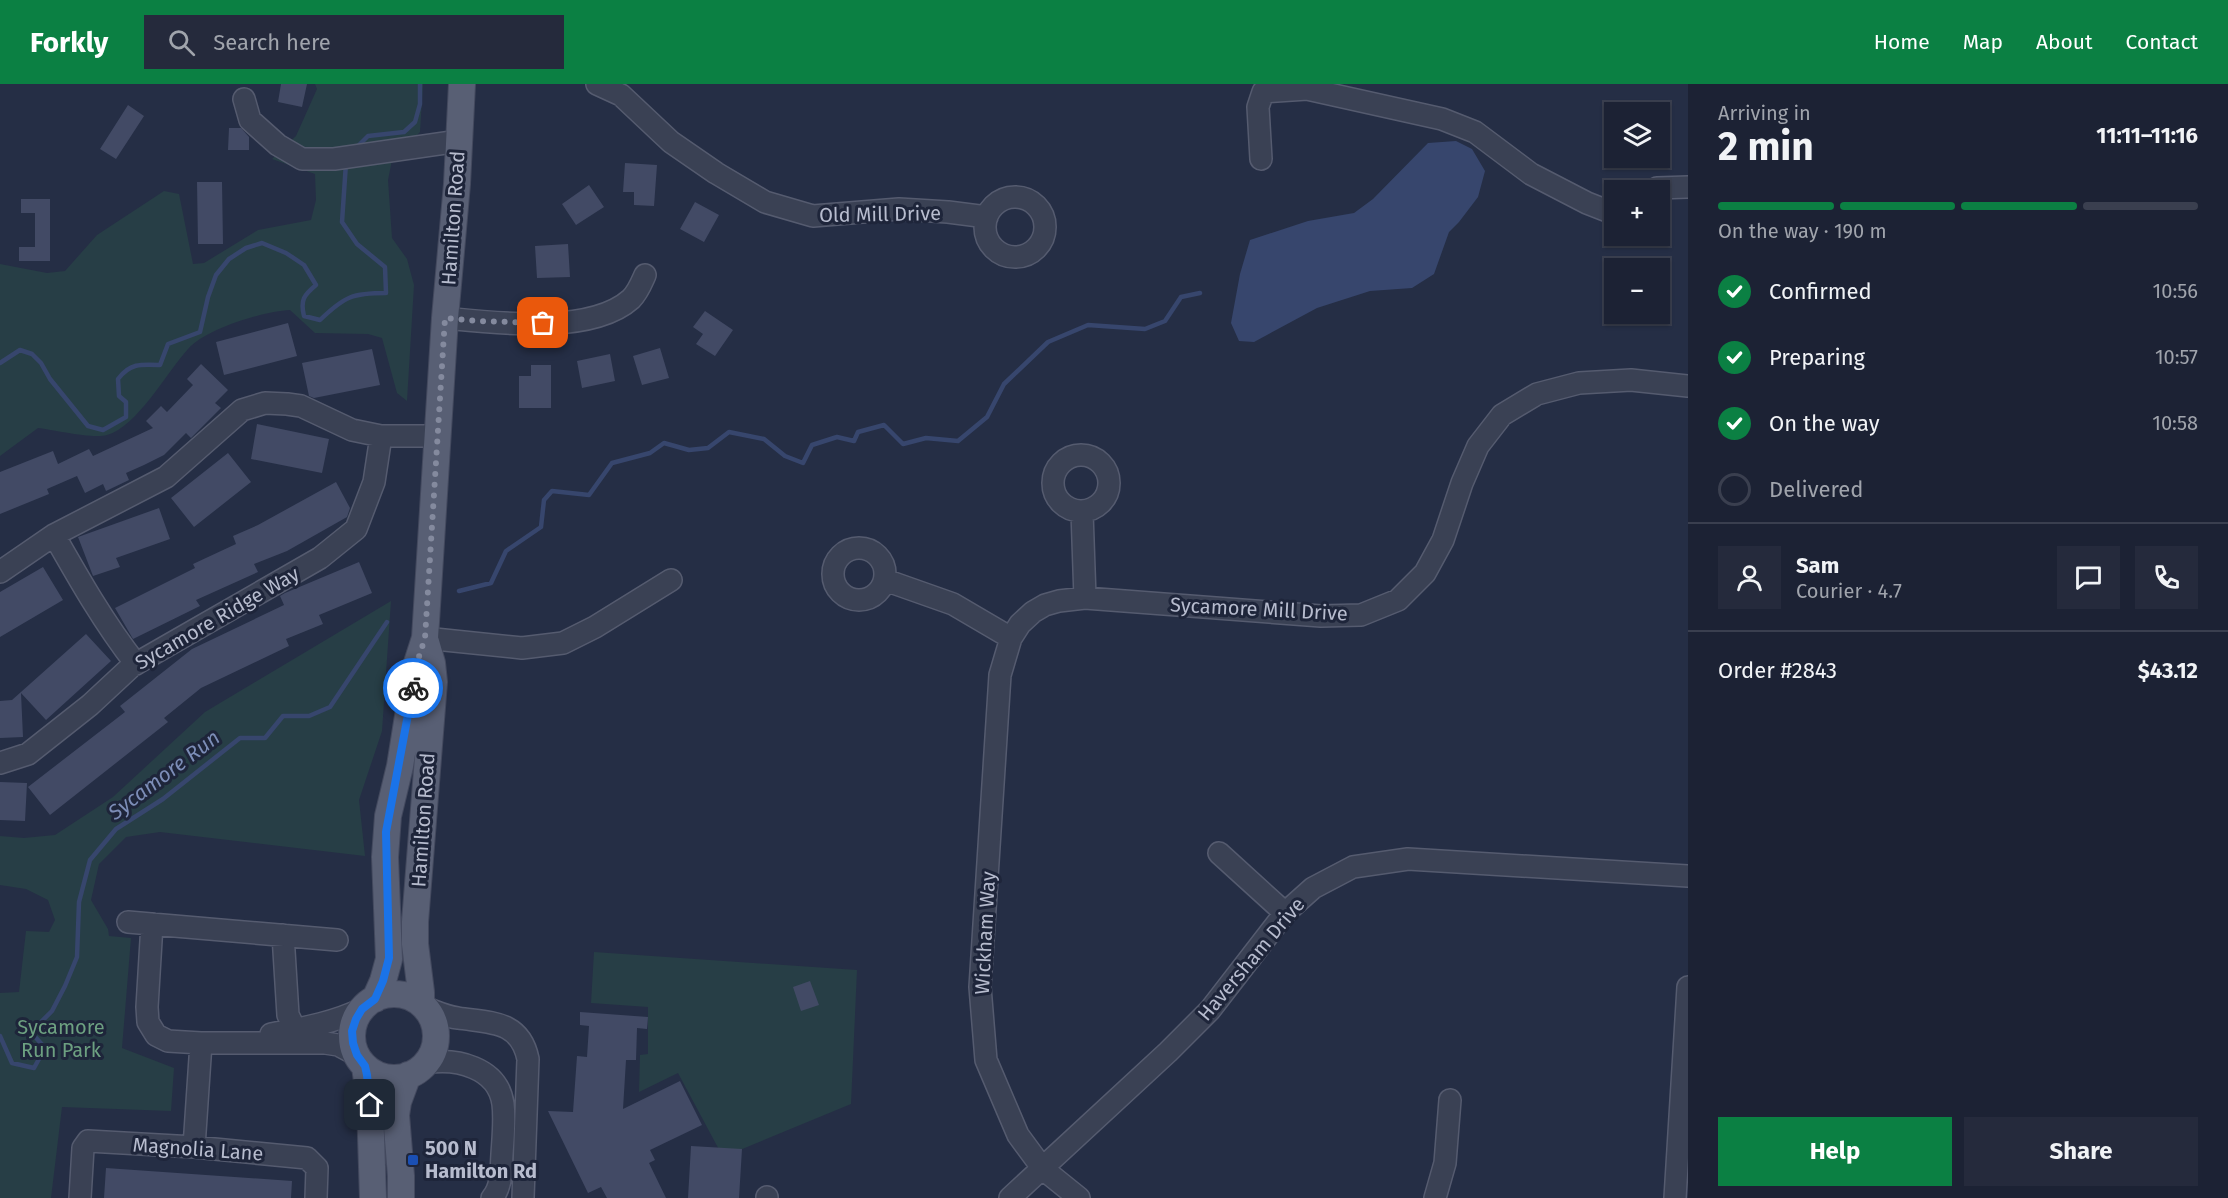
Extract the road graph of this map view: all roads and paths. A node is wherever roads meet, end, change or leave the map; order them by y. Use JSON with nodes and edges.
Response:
{"nodes":[{"id":1,"x":462,"y":84,"type":"edge"},
{"id":2,"x":597,"y":84,"type":"edge"},
{"id":3,"x":244,"y":99,"type":"dead end"},
{"id":4,"x":459,"y":141,"type":"junction"},
{"id":5,"x":1261,"y":159,"type":"dead end"},
{"id":6,"x":1688,"y":187,"type":"edge"},
{"id":7,"x":1670,"y":188,"type":"edge"},
{"id":8,"x":1604,"y":210,"type":"edge"},
{"id":9,"x":987,"y":217,"type":"dead end"},
{"id":10,"x":645,"y":275,"type":"dead end"},
{"id":11,"x":445,"y":318,"type":"junction"},
{"id":12,"x":1688,"y":386,"type":"edge"},
{"id":13,"x":381,"y":436,"type":"junction"},
{"id":14,"x":438,"y":436,"type":"junction"},
{"id":15,"x":1082,"y":512,"type":"dead end"},
{"id":16,"x":54,"y":534,"type":"junction"},
{"id":17,"x":0,"y":572,"type":"edge"},
{"id":18,"x":671,"y":580,"type":"dead end"},
{"id":19,"x":885,"y":580,"type":"dead end"},
{"id":20,"x":1085,"y":598,"type":"junction"},
{"id":21,"x":425,"y":638,"type":"junction"},
{"id":22,"x":1011,"y":638,"type":"junction"},
{"id":23,"x":136,"y":664,"type":"junction"},
{"id":24,"x":0,"y":762,"type":"edge"},
{"id":25,"x":1219,"y":853,"type":"dead end"},
{"id":26,"x":1688,"y":876,"type":"edge"},
{"id":27,"x":1285,"y":913,"type":"junction"},
{"id":28,"x":128,"y":922,"type":"dead end"},
{"id":29,"x":152,"y":924,"type":"junction"},
{"id":30,"x":283,"y":935,"type":"junction"},
{"id":31,"x":337,"y":940,"type":"dead end"},
{"id":32,"x":1688,"y":987,"type":"edge"},
{"id":33,"x":369,"y":1004,"type":"junction"},
{"id":34,"x":424,"y":1006,"type":"junction"},
{"id":35,"x":295,"y":1029,"type":"junction"},
{"id":36,"x":201,"y":1043,"type":"junction"},
{"id":37,"x":361,"y":1060,"type":"junction"},
{"id":38,"x":417,"y":1069,"type":"junction"},
{"id":39,"x":1450,"y":1100,"type":"dead end"},
{"id":40,"x":194,"y":1147,"type":"junction"},
{"id":41,"x":1043,"y":1169,"type":"junction"},
{"id":42,"x":80,"y":1198,"type":"edge"},
{"id":43,"x":316,"y":1198,"type":"edge"},
{"id":44,"x":373,"y":1198,"type":"edge"},
{"id":45,"x":401,"y":1198,"type":"edge"},
{"id":46,"x":492,"y":1198,"type":"edge"},
{"id":47,"x":523,"y":1198,"type":"edge"},
{"id":48,"x":1011,"y":1198,"type":"edge"},
{"id":49,"x":1079,"y":1198,"type":"edge"},
{"id":50,"x":1435,"y":1198,"type":"edge"},
{"id":51,"x":1675,"y":1198,"type":"edge"}],
"edges":[{"from":1,"to":4,"type":"main road","name":"Hamilton Road"},
{"from":2,"to":9,"type":"street","name":"Old Mill Drive"},
{"from":3,"to":4,"type":"street"},
{"from":4,"to":11,"type":"main road","name":"Hamilton Road"},
{"from":5,"to":8,"type":"street"},
{"from":6,"to":7,"type":"street"},
{"from":10,"to":11,"type":"street"},
{"from":11,"to":14,"type":"main road","name":"Hamilton Road"},
{"from":12,"to":20,"type":"street","name":"Sycamore Mill Drive"},
{"from":13,"to":14,"type":"street"},
{"from":13,"to":16,"type":"street"},
{"from":13,"to":23,"type":"street","name":"Sycamore Ridge Way"},
{"from":14,"to":21,"type":"main road","name":"Hamilton Road"},
{"from":15,"to":20,"type":"street"},
{"from":16,"to":17,"type":"street"},
{"from":16,"to":23,"type":"street"},
{"from":18,"to":21,"type":"street"},
{"from":19,"to":22,"type":"street"},
{"from":20,"to":22,"type":"street","name":"Sycamore Mill Drive"},
{"from":21,"to":33,"type":"main road","name":"Hamilton Road"},
{"from":21,"to":34,"type":"main road","name":"Hamilton Road"},
{"from":22,"to":41,"type":"street","name":"Wickham Way"},
{"from":23,"to":24,"type":"street","name":"Sycamore Ridge Way"},
{"from":25,"to":27,"type":"street"},
{"from":26,"to":27,"type":"street","name":"Haversham Drive"},
{"from":27,"to":41,"type":"street","name":"Haversham Drive"},
{"from":28,"to":29,"type":"street"},
{"from":29,"to":30,"type":"street"},
{"from":29,"to":36,"type":"street"},
{"from":30,"to":31,"type":"street"},
{"from":30,"to":35,"type":"street"},
{"from":32,"to":51,"type":"street"},
{"from":33,"to":34,"type":"main road"},
{"from":33,"to":35,"type":"street"},
{"from":33,"to":37,"type":"main road"},
{"from":34,"to":38,"type":"main road"},
{"from":34,"to":47,"type":"street"},
{"from":35,"to":36,"type":"street"},
{"from":36,"to":37,"type":"street"},
{"from":36,"to":40,"type":"street"},
{"from":37,"to":38,"type":"main road"},
{"from":37,"to":44,"type":"main road"},
{"from":38,"to":45,"type":"main road"},
{"from":38,"to":46,"type":"street"},
{"from":39,"to":50,"type":"street"},
{"from":40,"to":42,"type":"street","name":"Magnolia Lane"},
{"from":40,"to":43,"type":"street","name":"Magnolia Lane"},
{"from":41,"to":48,"type":"street","name":"Haversham Drive"},
{"from":41,"to":49,"type":"street","name":"Wickham Way"}]}
